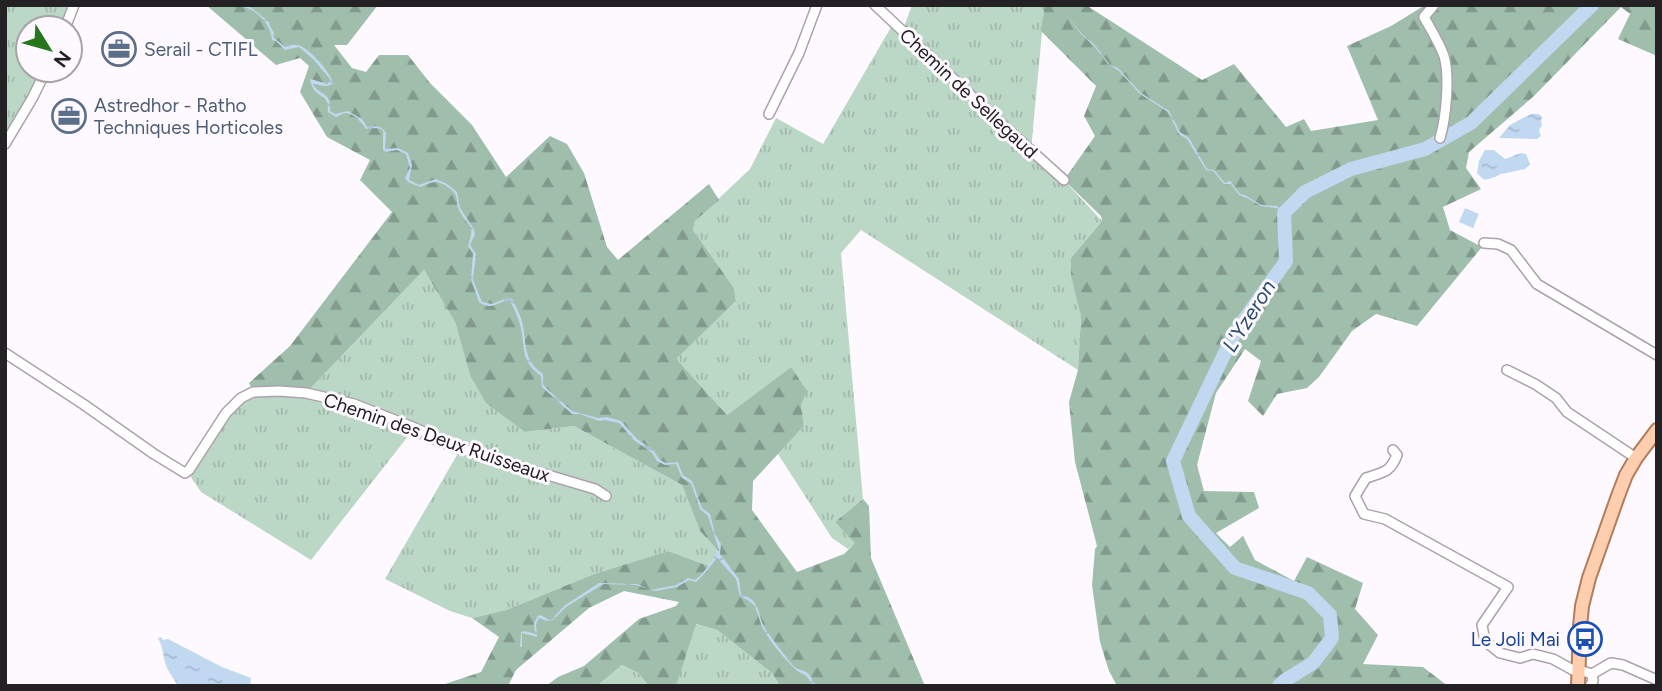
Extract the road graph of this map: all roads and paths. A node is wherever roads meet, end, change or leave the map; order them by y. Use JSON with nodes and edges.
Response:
{"nodes":[{"id":1,"x":817,"y":5,"type":"edge"},
{"id":2,"x":875,"y":5,"type":"edge"},
{"id":3,"x":1434,"y":5,"type":"edge"},
{"id":4,"x":39,"y":84,"type":"edge"},
{"id":5,"x":769,"y":114,"type":"dead end"},
{"id":6,"x":1440,"y":138,"type":"dead end"},
{"id":7,"x":5,"y":144,"type":"edge"},
{"id":8,"x":1063,"y":180,"type":"dead end"},
{"id":9,"x":1484,"y":243,"type":"dead end"},
{"id":10,"x":5,"y":353,"type":"edge"},
{"id":11,"x":1657,"y":355,"type":"edge"},
{"id":12,"x":1507,"y":370,"type":"dead end"},
{"id":13,"x":1655,"y":435,"type":"edge"},
{"id":14,"x":1393,"y":450,"type":"dead end"},
{"id":15,"x":1636,"y":458,"type":"junction"},
{"id":16,"x":606,"y":496,"type":"dead end"},
{"id":17,"x":1579,"y":670,"type":"junction"},
{"id":18,"x":1592,"y":674,"type":"junction"},
{"id":19,"x":1657,"y":680,"type":"edge"},
{"id":20,"x":1578,"y":686,"type":"edge"},
{"id":21,"x":1590,"y":686,"type":"edge"}],
"edges":[{"from":1,"to":5,"type":"street"},
{"from":2,"to":8,"type":"street","name":"Chemin de Sellegaud"},
{"from":3,"to":6,"type":"street"},
{"from":4,"to":7,"type":"street"},
{"from":9,"to":11,"type":"street"},
{"from":10,"to":16,"type":"street","name":"Chemin des Deux Ruisseaux"},
{"from":12,"to":15,"type":"street"},
{"from":13,"to":15,"type":"main road"},
{"from":14,"to":17,"type":"street"},
{"from":15,"to":17,"type":"main road"},
{"from":17,"to":18,"type":"street"},
{"from":17,"to":20,"type":"main road"},
{"from":18,"to":19,"type":"street"},
{"from":18,"to":21,"type":"street"}]}
